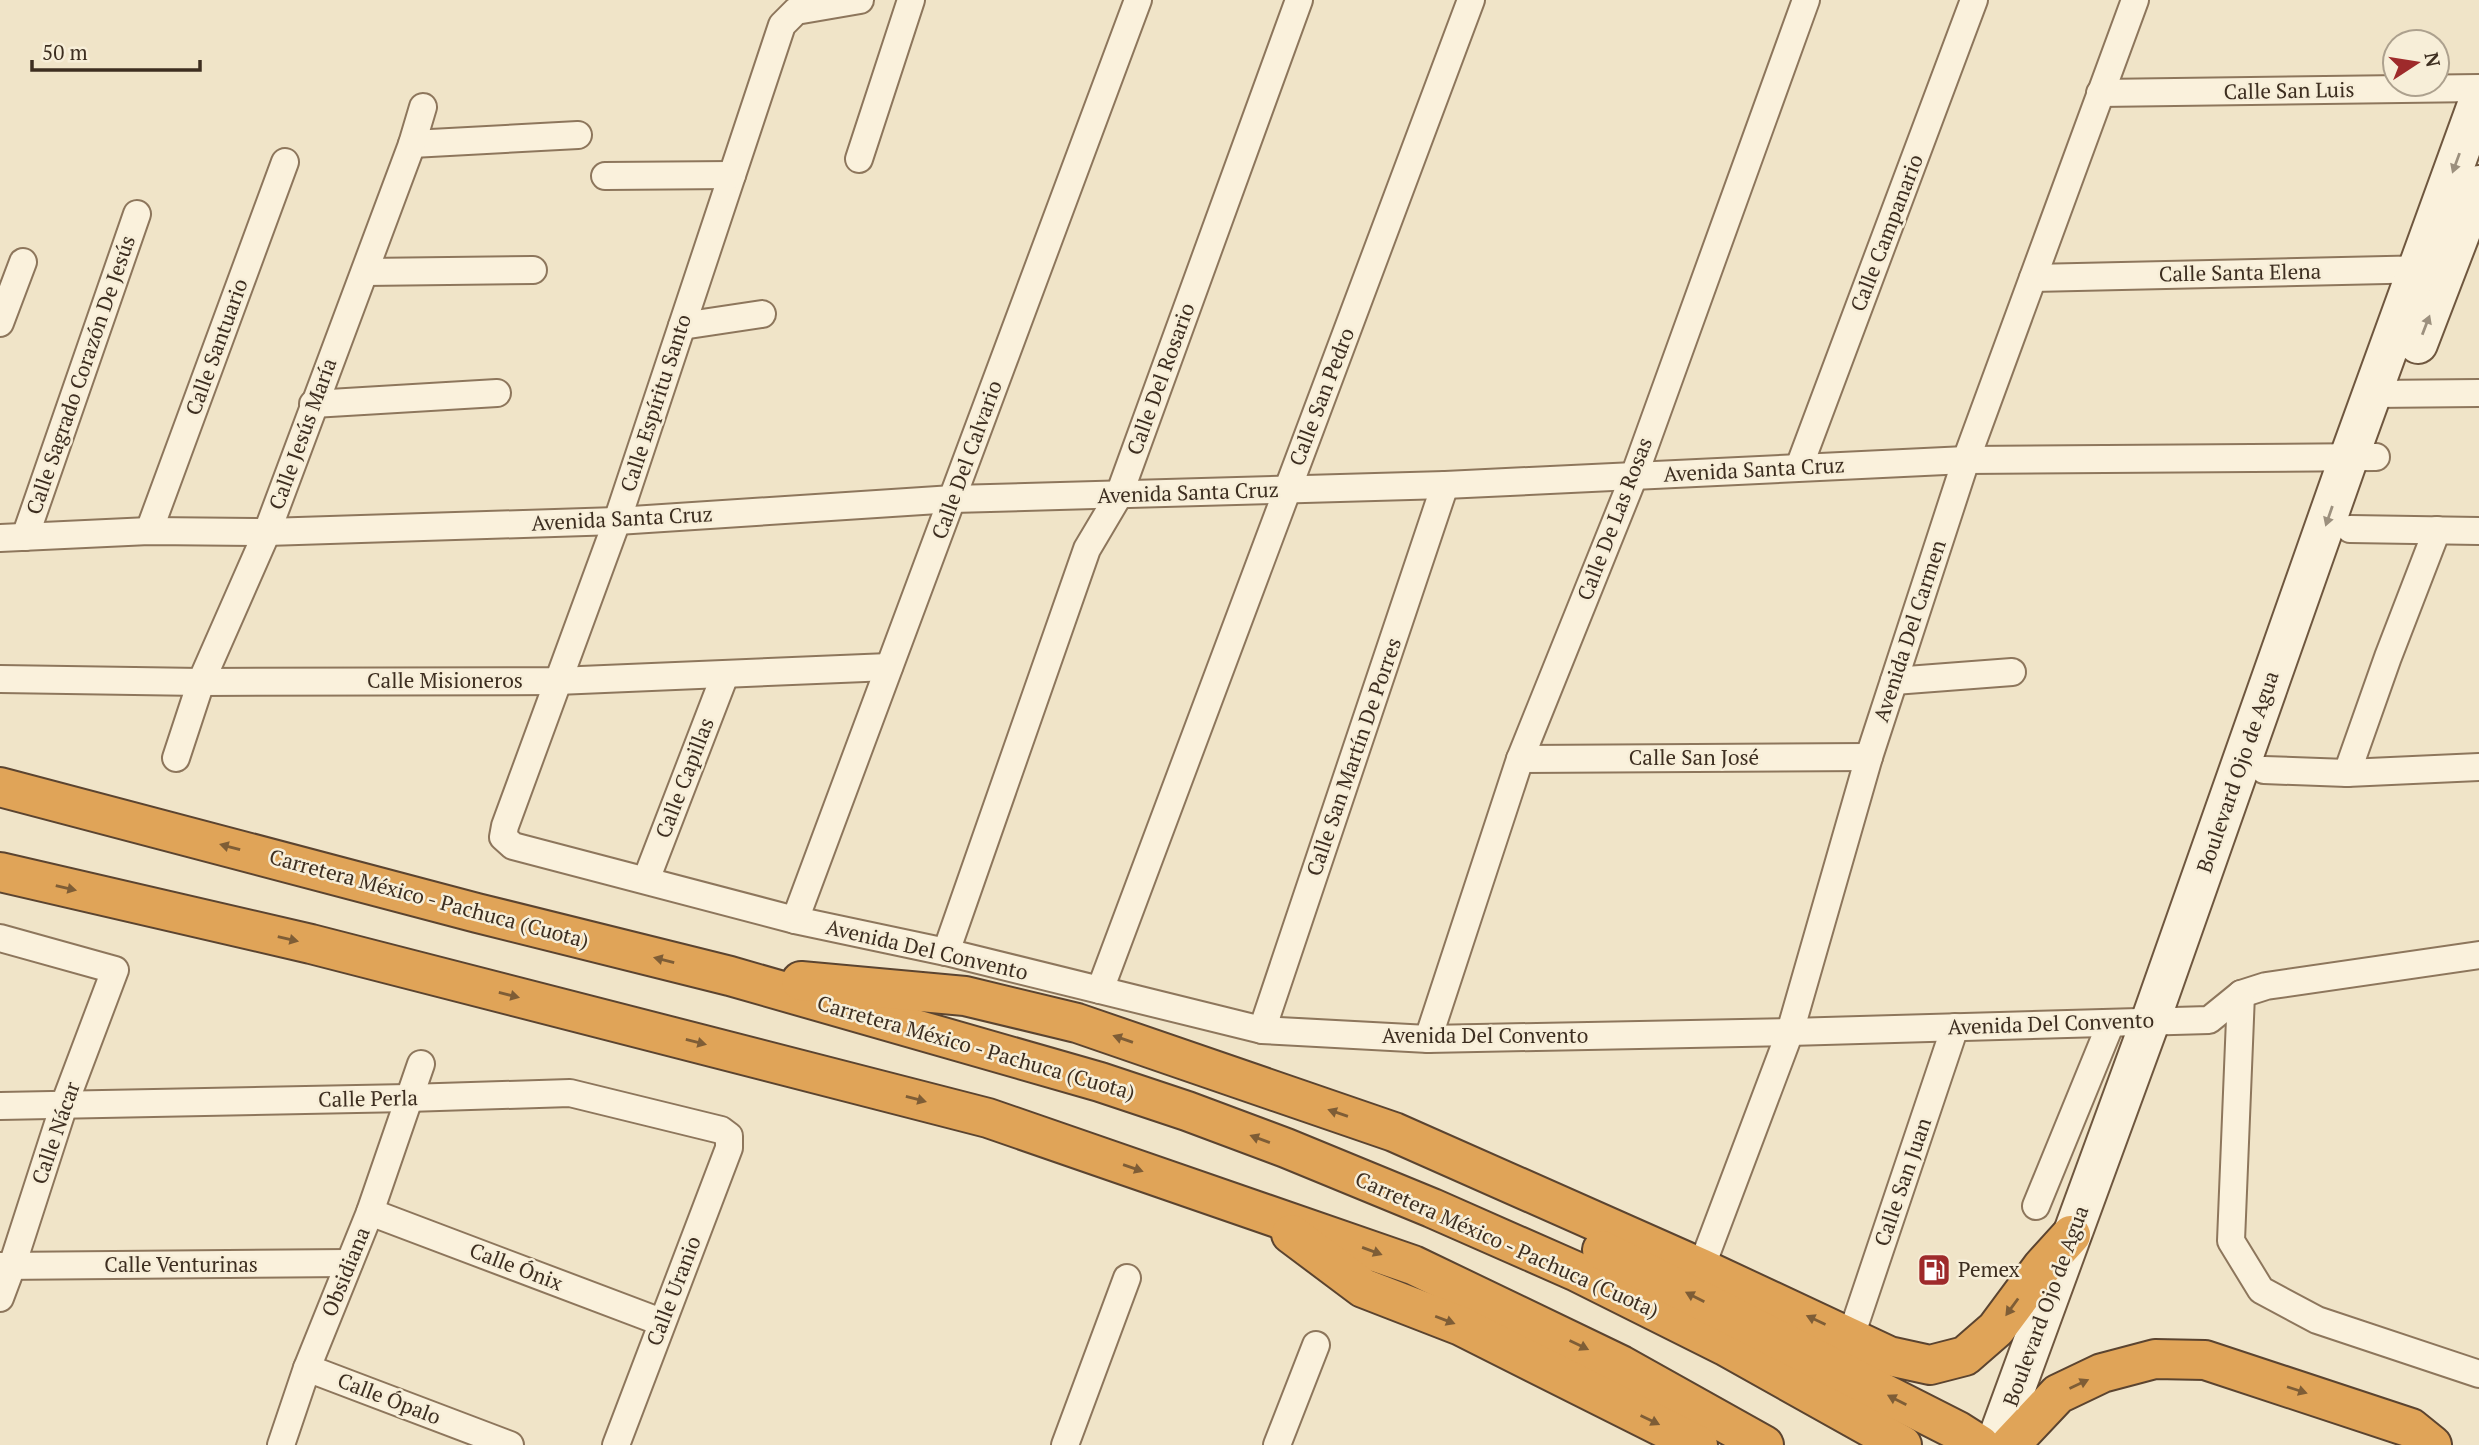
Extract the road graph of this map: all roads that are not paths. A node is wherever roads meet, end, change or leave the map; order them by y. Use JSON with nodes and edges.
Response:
{"nodes":[{"id":1,"x":860,"y":0,"type":"edge"},
{"id":2,"x":911,"y":0,"type":"edge"},
{"id":3,"x":1138,"y":0,"type":"edge"},
{"id":4,"x":1299,"y":0,"type":"edge"},
{"id":5,"x":1471,"y":0,"type":"edge"},
{"id":6,"x":1806,"y":0,"type":"edge"},
{"id":7,"x":1975,"y":0,"type":"edge"},
{"id":8,"x":2135,"y":0,"type":"edge"},
{"id":9,"x":2479,"y":88,"type":"edge"},
{"id":10,"x":2100,"y":93,"type":"junction"},
{"id":11,"x":2479,"y":99,"type":"edge"},
{"id":12,"x":423,"y":107,"type":"dead end"},
{"id":13,"x":579,"y":135,"type":"dead end"},
{"id":14,"x":412,"y":144,"type":"junction"},
{"id":15,"x":859,"y":159,"type":"dead end"},
{"id":16,"x":285,"y":162,"type":"dead end"},
{"id":17,"x":732,"y":175,"type":"junction"},
{"id":18,"x":606,"y":176,"type":"dead end"},
{"id":19,"x":2479,"y":185,"type":"edge"},
{"id":20,"x":136,"y":214,"type":"dead end"},
{"id":21,"x":23,"y":262,"type":"dead end"},
{"id":22,"x":2432,"y":269,"type":"junction"},
{"id":23,"x":533,"y":270,"type":"dead end"},
{"id":24,"x":365,"y":272,"type":"junction"},
{"id":25,"x":2034,"y":278,"type":"junction"},
{"id":26,"x":762,"y":314,"type":"dead end"},
{"id":27,"x":0,"y":323,"type":"edge"},
{"id":28,"x":682,"y":326,"type":"junction"},
{"id":29,"x":496,"y":393,"type":"dead end"},
{"id":30,"x":2479,"y":393,"type":"edge"},
{"id":31,"x":2386,"y":394,"type":"junction"},
{"id":32,"x":313,"y":404,"type":"junction"},
{"id":33,"x":2363,"y":457,"type":"junction"},
{"id":34,"x":1966,"y":460,"type":"junction"},
{"id":35,"x":1799,"y":467,"type":"junction"},
{"id":36,"x":1634,"y":476,"type":"junction"},
{"id":37,"x":1445,"y":485,"type":"junction"},
{"id":38,"x":1287,"y":490,"type":"junction"},
{"id":39,"x":1119,"y":495,"type":"junction"},
{"id":40,"x":953,"y":499,"type":"junction"},
{"id":41,"x":617,"y":521,"type":"junction"},
{"id":42,"x":2350,"y":529,"type":"junction"},
{"id":43,"x":2437,"y":530,"type":"junction"},
{"id":44,"x":149,"y":531,"type":"junction"},
{"id":45,"x":2479,"y":531,"type":"edge"},
{"id":46,"x":267,"y":532,"type":"junction"},
{"id":47,"x":13,"y":537,"type":"edge"},
{"id":48,"x":889,"y":667,"type":"junction"},
{"id":49,"x":2012,"y":672,"type":"dead end"},
{"id":50,"x":725,"y":675,"type":"junction"},
{"id":51,"x":0,"y":679,"type":"edge"},
{"id":52,"x":557,"y":681,"type":"junction"},
{"id":53,"x":1894,"y":681,"type":"junction"},
{"id":54,"x":201,"y":682,"type":"junction"},
{"id":55,"x":1869,"y":757,"type":"junction"},
{"id":56,"x":176,"y":758,"type":"dead end"},
{"id":57,"x":1520,"y":759,"type":"junction"},
{"id":58,"x":2479,"y":767,"type":"edge"},
{"id":59,"x":2264,"y":770,"type":"junction"},
{"id":60,"x":2347,"y":772,"type":"junction"},
{"id":61,"x":0,"y":787,"type":"edge"},
{"id":62,"x":503,"y":837,"type":"joint"},
{"id":63,"x":0,"y":872,"type":"edge"},
{"id":64,"x":646,"y":880,"type":"junction"},
{"id":65,"x":794,"y":920,"type":"junction"},
{"id":66,"x":0,"y":938,"type":"edge"},
{"id":67,"x":947,"y":952,"type":"junction"},
{"id":68,"x":2479,"y":955,"type":"edge"},
{"id":69,"x":730,"y":976,"type":"junction"},
{"id":70,"x":1100,"y":990,"type":"junction"},
{"id":71,"x":2241,"y":994,"type":"junction"},
{"id":72,"x":2162,"y":1021,"type":"junction"},
{"id":73,"x":2111,"y":1023,"type":"junction"},
{"id":74,"x":1955,"y":1027,"type":"junction"},
{"id":75,"x":1262,"y":1030,"type":"junction"},
{"id":76,"x":1790,"y":1032,"type":"junction"},
{"id":77,"x":1428,"y":1039,"type":"junction"},
{"id":78,"x":421,"y":1064,"type":"dead end"},
{"id":79,"x":408,"y":1098,"type":"junction"},
{"id":80,"x":64,"y":1105,"type":"junction"},
{"id":81,"x":0,"y":1106,"type":"edge"},
{"id":82,"x":1394,"y":1132,"type":"junction"},
{"id":83,"x":729,"y":1136,"type":"joint"},
{"id":84,"x":2036,"y":1206,"type":"dead end"},
{"id":85,"x":370,"y":1212,"type":"junction"},
{"id":86,"x":1262,"y":1212,"type":"junction"},
{"id":87,"x":2071,"y":1235,"type":"junction"},
{"id":88,"x":349,"y":1263,"type":"junction"},
{"id":89,"x":6,"y":1266,"type":"edge"},
{"id":90,"x":1702,"y":1268,"type":"junction"},
{"id":91,"x":1127,"y":1279,"type":"dead end"},
{"id":92,"x":0,"y":1298,"type":"edge"},
{"id":93,"x":661,"y":1322,"type":"junction"},
{"id":94,"x":1851,"y":1336,"type":"junction"},
{"id":95,"x":1316,"y":1345,"type":"dead end"},
{"id":96,"x":307,"y":1368,"type":"junction"},
{"id":97,"x":2479,"y":1374,"type":"edge"},
{"id":98,"x":1969,"y":1438,"type":"edge"},
{"id":99,"x":281,"y":1445,"type":"edge"},
{"id":100,"x":510,"y":1445,"type":"edge"},
{"id":101,"x":616,"y":1445,"type":"edge"},
{"id":102,"x":1065,"y":1445,"type":"edge"},
{"id":103,"x":1277,"y":1445,"type":"edge"},
{"id":104,"x":1698,"y":1445,"type":"edge"},
{"id":105,"x":1764,"y":1445,"type":"edge"},
{"id":106,"x":1902,"y":1445,"type":"edge"},
{"id":107,"x":1995,"y":1445,"type":"edge"},
{"id":108,"x":2010,"y":1445,"type":"edge"},
{"id":109,"x":2432,"y":1445,"type":"edge"}],
"edges":[{"from":1,"to":17,"type":"street","name":"Calle Espíritu Santo"},
{"from":2,"to":15,"type":"street"},
{"from":3,"to":40,"type":"street","name":"Calle Del Calvario"},
{"from":4,"to":39,"type":"street","name":"Calle Del Rosario"},
{"from":5,"to":38,"type":"street","name":"Calle San Pedro"},
{"from":6,"to":36,"type":"street","name":"Calle De Las Rosas"},
{"from":7,"to":35,"type":"street","name":"Calle Campanario"},
{"from":8,"to":10,"type":"street","name":"Avenida Del Carmen"},
{"from":9,"to":10,"type":"street","name":"Calle San Luis"},
{"from":10,"to":25,"type":"street","name":"Avenida Del Carmen"},
{"from":11,"to":22,"type":"main road","name":"Boulevard Ojo de Agua","one_way":true},
{"from":12,"to":14,"type":"street","name":"Calle Jesús María"},
{"from":13,"to":14,"type":"street"},
{"from":14,"to":24,"type":"street","name":"Calle Jesús María"},
{"from":16,"to":44,"type":"street","name":"Calle Santuario"},
{"from":17,"to":18,"type":"street"},
{"from":17,"to":28,"type":"street","name":"Calle Espíritu Santo"},
{"from":19,"to":22,"type":"main road","name":"Boulevard Ojo de Agua"},
{"from":20,"to":47,"type":"street","name":"Calle Sagrado Corazón De Jesús"},
{"from":21,"to":27,"type":"street"},
{"from":22,"to":25,"type":"street","name":"Calle Santa Elena"},
{"from":22,"to":31,"type":"main road","name":"Boulevard Ojo de Agua"},
{"from":23,"to":24,"type":"street"},
{"from":24,"to":32,"type":"street","name":"Calle Jesús María"},
{"from":25,"to":34,"type":"street","name":"Avenida Del Carmen"},
{"from":26,"to":28,"type":"street"},
{"from":28,"to":41,"type":"street","name":"Calle Espíritu Santo"},
{"from":29,"to":32,"type":"street"},
{"from":30,"to":31,"type":"street"},
{"from":31,"to":33,"type":"main road","name":"Boulevard Ojo de Agua"},
{"from":32,"to":46,"type":"street","name":"Calle Jesús María"},
{"from":33,"to":34,"type":"street","name":"Avenida Santa Cruz"},
{"from":33,"to":42,"type":"main road","name":"Boulevard Ojo de Agua"},
{"from":33,"to":72,"type":"main road","name":"Boulevard Ojo de Agua","one_way":true},
{"from":34,"to":35,"type":"street","name":"Avenida Santa Cruz"},
{"from":34,"to":53,"type":"street","name":"Avenida Del Carmen"},
{"from":35,"to":36,"type":"street","name":"Avenida Santa Cruz"},
{"from":36,"to":37,"type":"street","name":"Avenida Santa Cruz"},
{"from":36,"to":57,"type":"street","name":"Calle De Las Rosas"},
{"from":37,"to":38,"type":"street","name":"Avenida Santa Cruz"},
{"from":37,"to":75,"type":"street","name":"Calle San Martín De Porres"},
{"from":38,"to":39,"type":"street","name":"Avenida Santa Cruz"},
{"from":38,"to":70,"type":"street","name":"Calle San Pedro"},
{"from":39,"to":40,"type":"street","name":"Avenida Santa Cruz"},
{"from":39,"to":67,"type":"street","name":"Calle Del Rosario"},
{"from":40,"to":41,"type":"street","name":"Avenida Santa Cruz"},
{"from":40,"to":48,"type":"street","name":"Calle Del Calvario"},
{"from":41,"to":46,"type":"street","name":"Avenida Santa Cruz"},
{"from":41,"to":52,"type":"street","name":"Calle Espíritu Santo"},
{"from":42,"to":43,"type":"street"},
{"from":42,"to":59,"type":"main road","name":"Boulevard Ojo de Agua"},
{"from":43,"to":45,"type":"street"},
{"from":43,"to":60,"type":"street"},
{"from":44,"to":46,"type":"street","name":"Avenida Santa Cruz"},
{"from":44,"to":47,"type":"street","name":"Avenida Santa Cruz"},
{"from":46,"to":54,"type":"street","name":"Calle Jesús María"},
{"from":48,"to":50,"type":"street","name":"Calle Misioneros"},
{"from":48,"to":65,"type":"street","name":"Calle Del Calvario"},
{"from":49,"to":53,"type":"street"},
{"from":50,"to":52,"type":"street","name":"Calle Misioneros"},
{"from":50,"to":64,"type":"street","name":"Calle Capillas"},
{"from":51,"to":54,"type":"street","name":"Calle Misioneros"},
{"from":52,"to":54,"type":"street","name":"Calle Misioneros"},
{"from":52,"to":62,"type":"street","name":"Calle Espíritu Santo"},
{"from":53,"to":55,"type":"street","name":"Avenida Del Carmen"},
{"from":54,"to":56,"type":"street","name":"Calle Jesús María"},
{"from":55,"to":57,"type":"street","name":"Calle San José"},
{"from":55,"to":76,"type":"street","name":"Avenida Del Carmen"},
{"from":57,"to":77,"type":"street","name":"Calle De Las Rosas"},
{"from":58,"to":60,"type":"street"},
{"from":59,"to":60,"type":"street"},
{"from":59,"to":72,"type":"main road","name":"Boulevard Ojo de Agua"},
{"from":69,"to":61,"type":"highway","name":"Carretera México - Pachuca (Cuota)","one_way":true},
{"from":62,"to":64,"type":"street","name":"Avenida Del Convento"},
{"from":63,"to":86,"type":"highway","one_way":true},
{"from":64,"to":65,"type":"street","name":"Avenida Del Convento"},
{"from":65,"to":67,"type":"street","name":"Avenida Del Convento"},
{"from":66,"to":80,"type":"street","name":"Calle Nácar"},
{"from":67,"to":70,"type":"street","name":"Avenida Del Convento"},
{"from":68,"to":71,"type":"street","name":"Avenida Del Convento"},
{"from":82,"to":69,"type":"highway","one_way":true},
{"from":106,"to":69,"type":"highway","name":"Carretera México - Pachuca (Cuota)","one_way":true},
{"from":70,"to":75,"type":"street","name":"Avenida Del Convento"},
{"from":71,"to":72,"type":"street","name":"Avenida Del Convento"},
{"from":71,"to":97,"type":"street"},
{"from":72,"to":73,"type":"street","name":"Avenida Del Convento"},
{"from":72,"to":87,"type":"main road","name":"Boulevard Ojo de Agua"},
{"from":72,"to":108,"type":"main road","name":"Boulevard Ojo de Agua"},
{"from":73,"to":74,"type":"street","name":"Avenida Del Convento"},
{"from":73,"to":84,"type":"street"},
{"from":74,"to":76,"type":"street","name":"Avenida Del Convento"},
{"from":74,"to":94,"type":"street","name":"Calle San Juan"},
{"from":75,"to":77,"type":"street","name":"Avenida Del Convento"},
{"from":76,"to":77,"type":"street","name":"Avenida Del Convento"},
{"from":76,"to":90,"type":"street","name":"Avenida Del Carmen"},
{"from":78,"to":79,"type":"street","name":"Obsidiana"},
{"from":79,"to":80,"type":"street","name":"Calle Perla"},
{"from":79,"to":83,"type":"street","name":"Calle Perla"},
{"from":79,"to":85,"type":"street","name":"Obsidiana"},
{"from":80,"to":81,"type":"street","name":"Calle Perla"},
{"from":80,"to":89,"type":"street","name":"Calle Nácar"},
{"from":82,"to":90,"type":"highway"},
{"from":98,"to":82,"type":"highway","one_way":true},
{"from":83,"to":93,"type":"street","name":"Calle Uranio"},
{"from":85,"to":88,"type":"street","name":"Obsidiana"},
{"from":85,"to":93,"type":"street","name":"Calle Ónix"},
{"from":86,"to":104,"type":"highway","one_way":true},
{"from":86,"to":105,"type":"highway","one_way":true},
{"from":87,"to":94,"type":"highway","one_way":true},
{"from":87,"to":107,"type":"main road","name":"Boulevard Ojo de Agua"},
{"from":88,"to":89,"type":"street","name":"Calle Venturinas"},
{"from":88,"to":96,"type":"street","name":"Obsidiana"},
{"from":89,"to":92,"type":"street","name":"Calle Nácar"},
{"from":94,"to":90,"type":"highway","one_way":true},
{"from":91,"to":102,"type":"street"},
{"from":93,"to":101,"type":"street","name":"Calle Uranio"},
{"from":95,"to":103,"type":"street"},
{"from":96,"to":99,"type":"street","name":"Obsidiana"},
{"from":96,"to":100,"type":"street","name":"Calle Ópalo"},
{"from":108,"to":109,"type":"highway","one_way":true}]}
